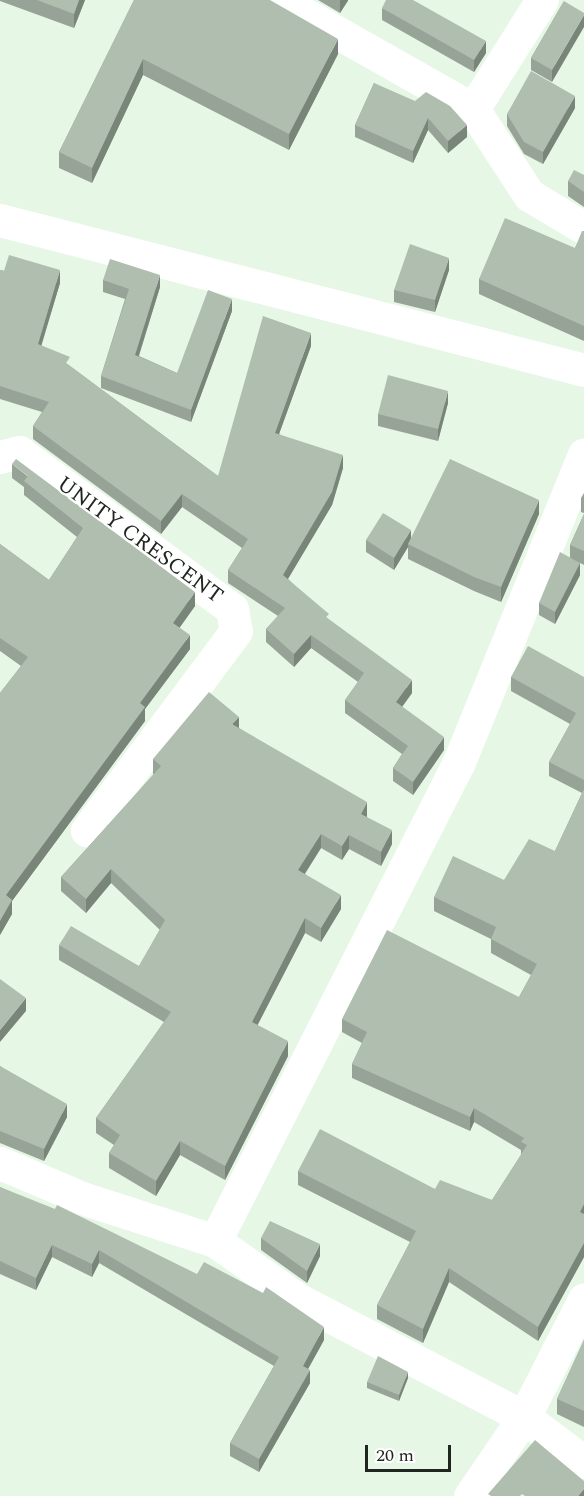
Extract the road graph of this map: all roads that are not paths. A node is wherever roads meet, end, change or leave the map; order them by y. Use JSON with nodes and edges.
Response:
{"nodes":[{"id":1,"x":280,"y":0,"type":"edge"},
{"id":2,"x":542,"y":0,"type":"edge"},
{"id":3,"x":473,"y":109,"type":"junction"},
{"id":4,"x":0,"y":220,"type":"edge"},
{"id":5,"x":584,"y":228,"type":"edge"},
{"id":6,"x":584,"y":370,"type":"edge"},
{"id":7,"x":584,"y":454,"type":"edge"},
{"id":8,"x":0,"y":457,"type":"edge"},
{"id":9,"x":87,"y":830,"type":"dead end"},
{"id":10,"x":0,"y":1163,"type":"edge"},
{"id":11,"x":215,"y":1241,"type":"junction"},
{"id":12,"x":584,"y":1299,"type":"edge"},
{"id":13,"x":524,"y":1417,"type":"junction"},
{"id":14,"x":584,"y":1462,"type":"edge"},
{"id":15,"x":470,"y":1496,"type":"edge"}],
"edges":[{"from":1,"to":3,"type":"street"},
{"from":2,"to":3,"type":"street"},
{"from":3,"to":5,"type":"street"},
{"from":4,"to":6,"type":"street"},
{"from":7,"to":11,"type":"street"},
{"from":8,"to":9,"type":"street","name":"UNITY CRESCENT"},
{"from":10,"to":11,"type":"street"},
{"from":11,"to":13,"type":"street"},
{"from":12,"to":13,"type":"street"},
{"from":13,"to":14,"type":"street"},
{"from":13,"to":15,"type":"street"}]}
